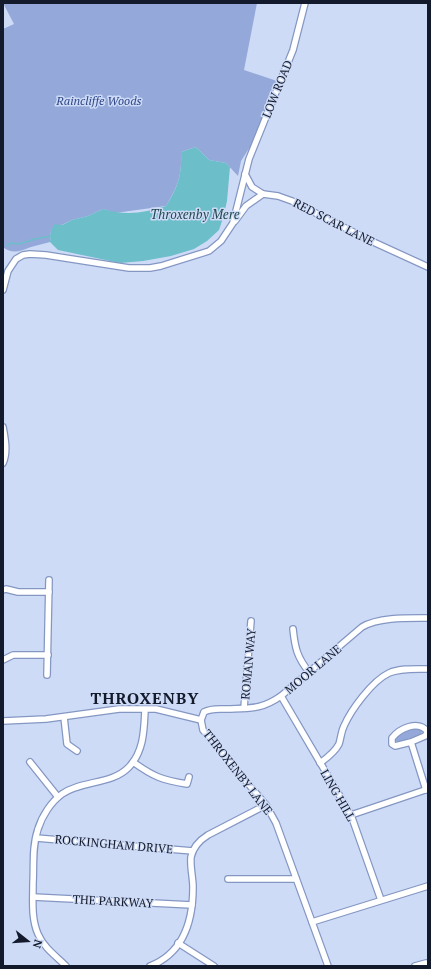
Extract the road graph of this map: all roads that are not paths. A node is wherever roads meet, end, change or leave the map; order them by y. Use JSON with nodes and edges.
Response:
{"nodes":[{"id":1,"x":305,"y":3,"type":"edge"},
{"id":2,"x":245,"y":174,"type":"junction"},
{"id":3,"x":263,"y":194,"type":"junction"},
{"id":4,"x":233,"y":223,"type":"junction"},
{"id":5,"x":428,"y":267,"type":"edge"},
{"id":6,"x":3,"y":290,"type":"edge"},
{"id":7,"x":3,"y":427,"type":"edge"},
{"id":8,"x":3,"y":463,"type":"edge"},
{"id":9,"x":49,"y":580,"type":"dead end"},
{"id":10,"x":3,"y":590,"type":"edge"},
{"id":11,"x":49,"y":592,"type":"junction"},
{"id":12,"x":428,"y":618,"type":"edge"},
{"id":13,"x":251,"y":620,"type":"dead end"},
{"id":14,"x":293,"y":628,"type":"dead end"},
{"id":15,"x":48,"y":654,"type":"junction"},
{"id":16,"x":3,"y":660,"type":"edge"},
{"id":17,"x":428,"y":669,"type":"edge"},
{"id":18,"x":309,"y":672,"type":"junction"},
{"id":19,"x":47,"y":676,"type":"dead end"},
{"id":20,"x":281,"y":696,"type":"junction"},
{"id":21,"x":244,"y":708,"type":"junction"},
{"id":22,"x":145,"y":710,"type":"junction"},
{"id":23,"x":64,"y":717,"type":"junction"},
{"id":24,"x":201,"y":720,"type":"junction"},
{"id":25,"x":3,"y":721,"type":"edge"},
{"id":26,"x":410,"y":742,"type":"junction"},
{"id":27,"x":77,"y":750,"type":"dead end"},
{"id":28,"x":30,"y":762,"type":"dead end"},
{"id":29,"x":133,"y":762,"type":"junction"},
{"id":30,"x":320,"y":763,"type":"junction"},
{"id":31,"x":189,"y":777,"type":"dead end"},
{"id":32,"x":427,"y":789,"type":"edge"},
{"id":33,"x":58,"y":797,"type":"junction"},
{"id":34,"x":266,"y":805,"type":"junction"},
{"id":35,"x":351,"y":815,"type":"junction"},
{"id":36,"x":36,"y":838,"type":"junction"},
{"id":37,"x":193,"y":851,"type":"junction"},
{"id":38,"x":228,"y":879,"type":"dead end"},
{"id":39,"x":296,"y":879,"type":"junction"},
{"id":40,"x":428,"y":886,"type":"edge"},
{"id":41,"x":33,"y":897,"type":"junction"},
{"id":42,"x":381,"y":900,"type":"junction"},
{"id":43,"x":192,"y":905,"type":"junction"},
{"id":44,"x":312,"y":922,"type":"junction"},
{"id":45,"x":178,"y":943,"type":"junction"},
{"id":46,"x":426,"y":963,"type":"dead end"},
{"id":47,"x":66,"y":966,"type":"edge"},
{"id":48,"x":150,"y":966,"type":"edge"},
{"id":49,"x":214,"y":966,"type":"edge"},
{"id":50,"x":328,"y":966,"type":"edge"},
{"id":51,"x":415,"y":966,"type":"edge"}],
"edges":[{"from":1,"to":2,"type":"street","name":"LOW ROAD"},
{"from":2,"to":3,"type":"street"},
{"from":2,"to":4,"type":"street","name":"LOW ROAD"},
{"from":3,"to":4,"type":"street"},
{"from":3,"to":5,"type":"street","name":"RED SCAR LANE"},
{"from":4,"to":6,"type":"street"},
{"from":7,"to":8,"type":"street"},
{"from":9,"to":11,"type":"street"},
{"from":10,"to":11,"type":"street"},
{"from":11,"to":15,"type":"street"},
{"from":12,"to":18,"type":"street","name":"MOOR LANE"},
{"from":13,"to":21,"type":"street","name":"ROMAN WAY"},
{"from":14,"to":18,"type":"street"},
{"from":15,"to":16,"type":"street"},
{"from":15,"to":19,"type":"street"},
{"from":17,"to":30,"type":"street"},
{"from":18,"to":20,"type":"street","name":"MOOR LANE"},
{"from":20,"to":21,"type":"street","name":"MOOR LANE"},
{"from":20,"to":30,"type":"street","name":"LING HILL"},
{"from":21,"to":24,"type":"street","name":"MOOR LANE"},
{"from":22,"to":23,"type":"street","name":"THROXENBY LANE"},
{"from":22,"to":24,"type":"street","name":"THROXENBY LANE"},
{"from":22,"to":29,"type":"street"},
{"from":23,"to":25,"type":"street","name":"THROXENBY LANE"},
{"from":23,"to":27,"type":"street"},
{"from":24,"to":34,"type":"street","name":"THROXENBY LANE"},
{"from":26,"to":26,"type":"street"},
{"from":26,"to":32,"type":"street"},
{"from":28,"to":33,"type":"street"},
{"from":29,"to":31,"type":"street"},
{"from":29,"to":33,"type":"street"},
{"from":30,"to":35,"type":"street","name":"LING HILL"},
{"from":32,"to":35,"type":"street"},
{"from":33,"to":36,"type":"street"},
{"from":34,"to":37,"type":"street"},
{"from":34,"to":39,"type":"street","name":"THROXENBY LANE"},
{"from":35,"to":42,"type":"street","name":"LING HILL"},
{"from":36,"to":37,"type":"street","name":"ROCKINGHAM DRIVE"},
{"from":36,"to":41,"type":"street"},
{"from":37,"to":43,"type":"street"},
{"from":38,"to":39,"type":"street"},
{"from":39,"to":44,"type":"street","name":"THROXENBY LANE"},
{"from":40,"to":42,"type":"street"},
{"from":41,"to":43,"type":"street","name":"THE PARKWAY"},
{"from":41,"to":47,"type":"street"},
{"from":42,"to":44,"type":"street"},
{"from":43,"to":45,"type":"street"},
{"from":44,"to":50,"type":"street","name":"THROXENBY LANE"},
{"from":45,"to":48,"type":"street"},
{"from":45,"to":49,"type":"street"},
{"from":46,"to":51,"type":"street"}]}
